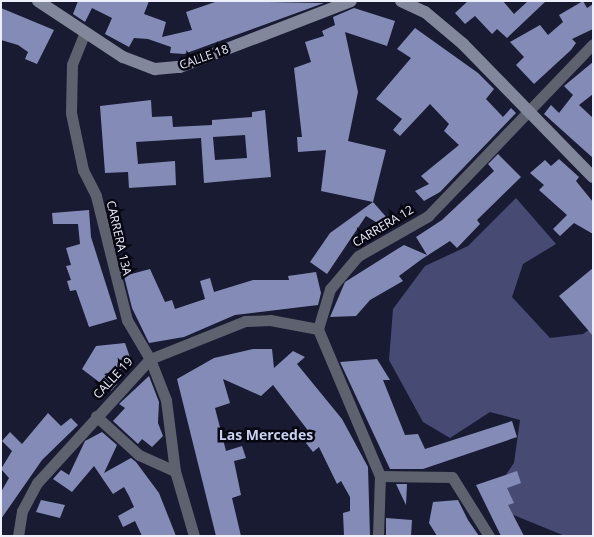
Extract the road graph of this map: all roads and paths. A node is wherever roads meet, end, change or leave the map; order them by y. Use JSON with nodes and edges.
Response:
{"nodes":[{"id":1,"x":38,"y":1,"type":"edge"},
{"id":2,"x":351,"y":1,"type":"edge"},
{"id":3,"x":401,"y":1,"type":"edge"},
{"id":4,"x":84,"y":32,"type":"junction"},
{"id":5,"x":593,"y":44,"type":"edge"},
{"id":6,"x":529,"y":112,"type":"junction"},
{"id":7,"x":593,"y":177,"type":"edge"},
{"id":8,"x":318,"y":329,"type":"junction"},
{"id":9,"x":150,"y":359,"type":"junction"},
{"id":10,"x":96,"y":416,"type":"junction"},
{"id":11,"x":175,"y":471,"type":"junction"},
{"id":12,"x":380,"y":476,"type":"junction"},
{"id":13,"x":18,"y":536,"type":"edge"},
{"id":14,"x":194,"y":536,"type":"edge"},
{"id":15,"x":378,"y":536,"type":"edge"},
{"id":16,"x":489,"y":536,"type":"edge"}],
"edges":[{"from":1,"to":4,"type":"main road","name":"CALLE 18"},
{"from":2,"to":4,"type":"main road","name":"CALLE 18"},
{"from":3,"to":6,"type":"main road"},
{"from":4,"to":9,"type":"street","name":"CARRERA 13A"},
{"from":5,"to":6,"type":"street","name":"CARRERA 12"},
{"from":6,"to":7,"type":"main road"},
{"from":6,"to":8,"type":"street","name":"CARRERA 12"},
{"from":8,"to":9,"type":"street","name":"CALLE 19"},
{"from":8,"to":12,"type":"street"},
{"from":9,"to":10,"type":"street","name":"CALLE 19"},
{"from":9,"to":11,"type":"street","name":"CARRERA 13A"},
{"from":10,"to":11,"type":"street"},
{"from":10,"to":13,"type":"street","name":"CALLE 19"},
{"from":11,"to":14,"type":"street","name":"CARRERA 13A"},
{"from":12,"to":15,"type":"street"},
{"from":12,"to":16,"type":"street"}]}
